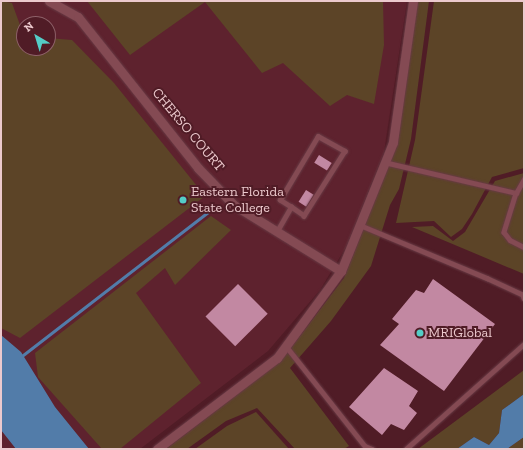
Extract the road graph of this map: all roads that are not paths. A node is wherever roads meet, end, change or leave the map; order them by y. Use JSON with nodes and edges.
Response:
{"nodes":[{"id":1,"x":49,"y":1,"type":"edge"},
{"id":2,"x":413,"y":1,"type":"edge"},
{"id":3,"x":384,"y":162,"type":"junction"},
{"id":4,"x":524,"y":179,"type":"edge"},
{"id":5,"x":516,"y":193,"type":"junction"},
{"id":6,"x":291,"y":207,"type":"junction"},
{"id":7,"x":360,"y":225,"type":"junction"},
{"id":8,"x":277,"y":231,"type":"junction"},
{"id":9,"x":524,"y":247,"type":"edge"},
{"id":10,"x":342,"y":271,"type":"junction"},
{"id":11,"x":524,"y":298,"type":"edge"},
{"id":12,"x":524,"y":344,"type":"edge"},
{"id":13,"x":286,"y":346,"type":"junction"},
{"id":14,"x":157,"y":449,"type":"edge"},
{"id":15,"x":372,"y":449,"type":"edge"},
{"id":16,"x":406,"y":449,"type":"edge"}],
"edges":[{"from":1,"to":8,"type":"street","name":"CHERSO COURT"},
{"from":2,"to":3,"type":"street"},
{"from":3,"to":5,"type":"lane"},
{"from":3,"to":7,"type":"street"},
{"from":4,"to":5,"type":"lane"},
{"from":5,"to":9,"type":"lane"},
{"from":6,"to":6,"type":"lane"},
{"from":6,"to":8,"type":"lane"},
{"from":7,"to":10,"type":"street"},
{"from":7,"to":11,"type":"lane"},
{"from":8,"to":10,"type":"street","name":"CHERSO COURT"},
{"from":10,"to":13,"type":"street"},
{"from":12,"to":16,"type":"lane"},
{"from":13,"to":14,"type":"street"},
{"from":13,"to":15,"type":"lane"}]}
